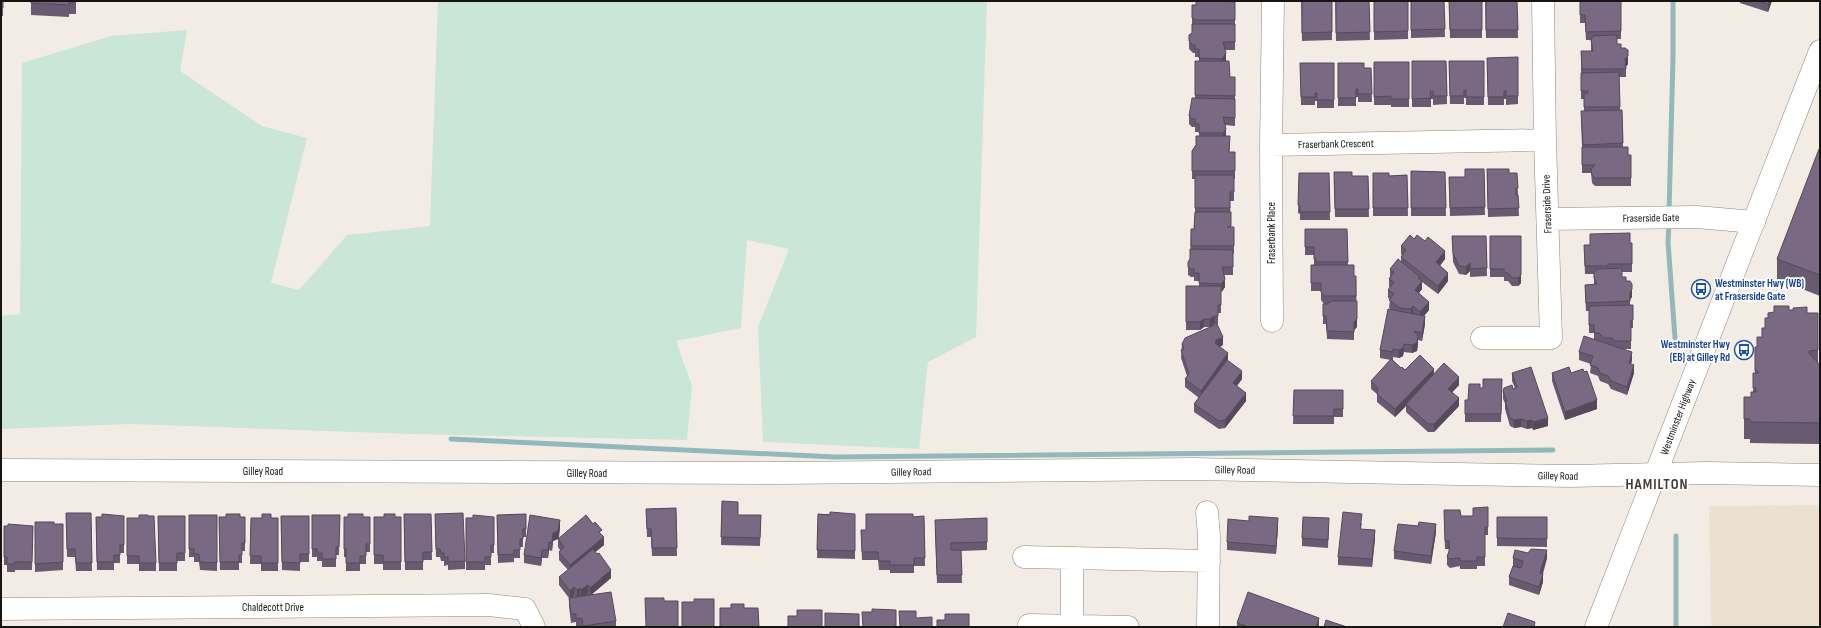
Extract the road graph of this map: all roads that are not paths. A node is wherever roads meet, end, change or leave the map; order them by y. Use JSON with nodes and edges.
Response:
{"nodes":[{"id":1,"x":1273,"y":1,"type":"edge"},
{"id":2,"x":1543,"y":1,"type":"edge"},
{"id":3,"x":1820,"y":51,"type":"edge"},
{"id":4,"x":1545,"y":140,"type":"junction"},
{"id":5,"x":1271,"y":145,"type":"junction"},
{"id":6,"x":1548,"y":219,"type":"junction"},
{"id":7,"x":1754,"y":222,"type":"junction"},
{"id":8,"x":1272,"y":321,"type":"dead end"},
{"id":9,"x":1482,"y":338,"type":"dead end"},
{"id":10,"x":1,"y":470,"type":"edge"},
{"id":11,"x":1656,"y":475,"type":"junction"},
{"id":12,"x":1820,"y":475,"type":"edge"},
{"id":13,"x":1207,"y":512,"type":"dead end"},
{"id":14,"x":1024,"y":557,"type":"dead end"},
{"id":15,"x":1072,"y":558,"type":"junction"},
{"id":16,"x":1209,"y":561,"type":"junction"},
{"id":17,"x":1,"y":609,"type":"edge"},
{"id":18,"x":1029,"y":625,"type":"dead end"},
{"id":19,"x":1072,"y":626,"type":"junction"},
{"id":20,"x":534,"y":627,"type":"edge"},
{"id":21,"x":1128,"y":627,"type":"edge"},
{"id":22,"x":1208,"y":627,"type":"edge"},
{"id":23,"x":1596,"y":627,"type":"edge"}],
"edges":[{"from":1,"to":5,"type":"street"},
{"from":2,"to":4,"type":"street","name":"Fraserside Drive"},
{"from":3,"to":7,"type":"street","name":"Westminster Highway"},
{"from":4,"to":5,"type":"street","name":"Fraserbank Crescent"},
{"from":4,"to":6,"type":"street","name":"Fraserside Drive"},
{"from":5,"to":8,"type":"street","name":"Fraserbank Place"},
{"from":6,"to":7,"type":"street","name":"Fraserside Gate"},
{"from":6,"to":9,"type":"street","name":"Fraserside Drive"},
{"from":7,"to":11,"type":"street","name":"Westminster Highway"},
{"from":10,"to":11,"type":"street","name":"Gilley Road"},
{"from":11,"to":12,"type":"street","name":"Gilley Road"},
{"from":11,"to":23,"type":"street","name":"Westminster Highway"},
{"from":13,"to":16,"type":"street"},
{"from":14,"to":15,"type":"street"},
{"from":15,"to":16,"type":"street"},
{"from":15,"to":19,"type":"street"},
{"from":16,"to":22,"type":"street"},
{"from":17,"to":20,"type":"street","name":"Chaldecott Drive"},
{"from":18,"to":19,"type":"street"},
{"from":19,"to":21,"type":"street"}]}
